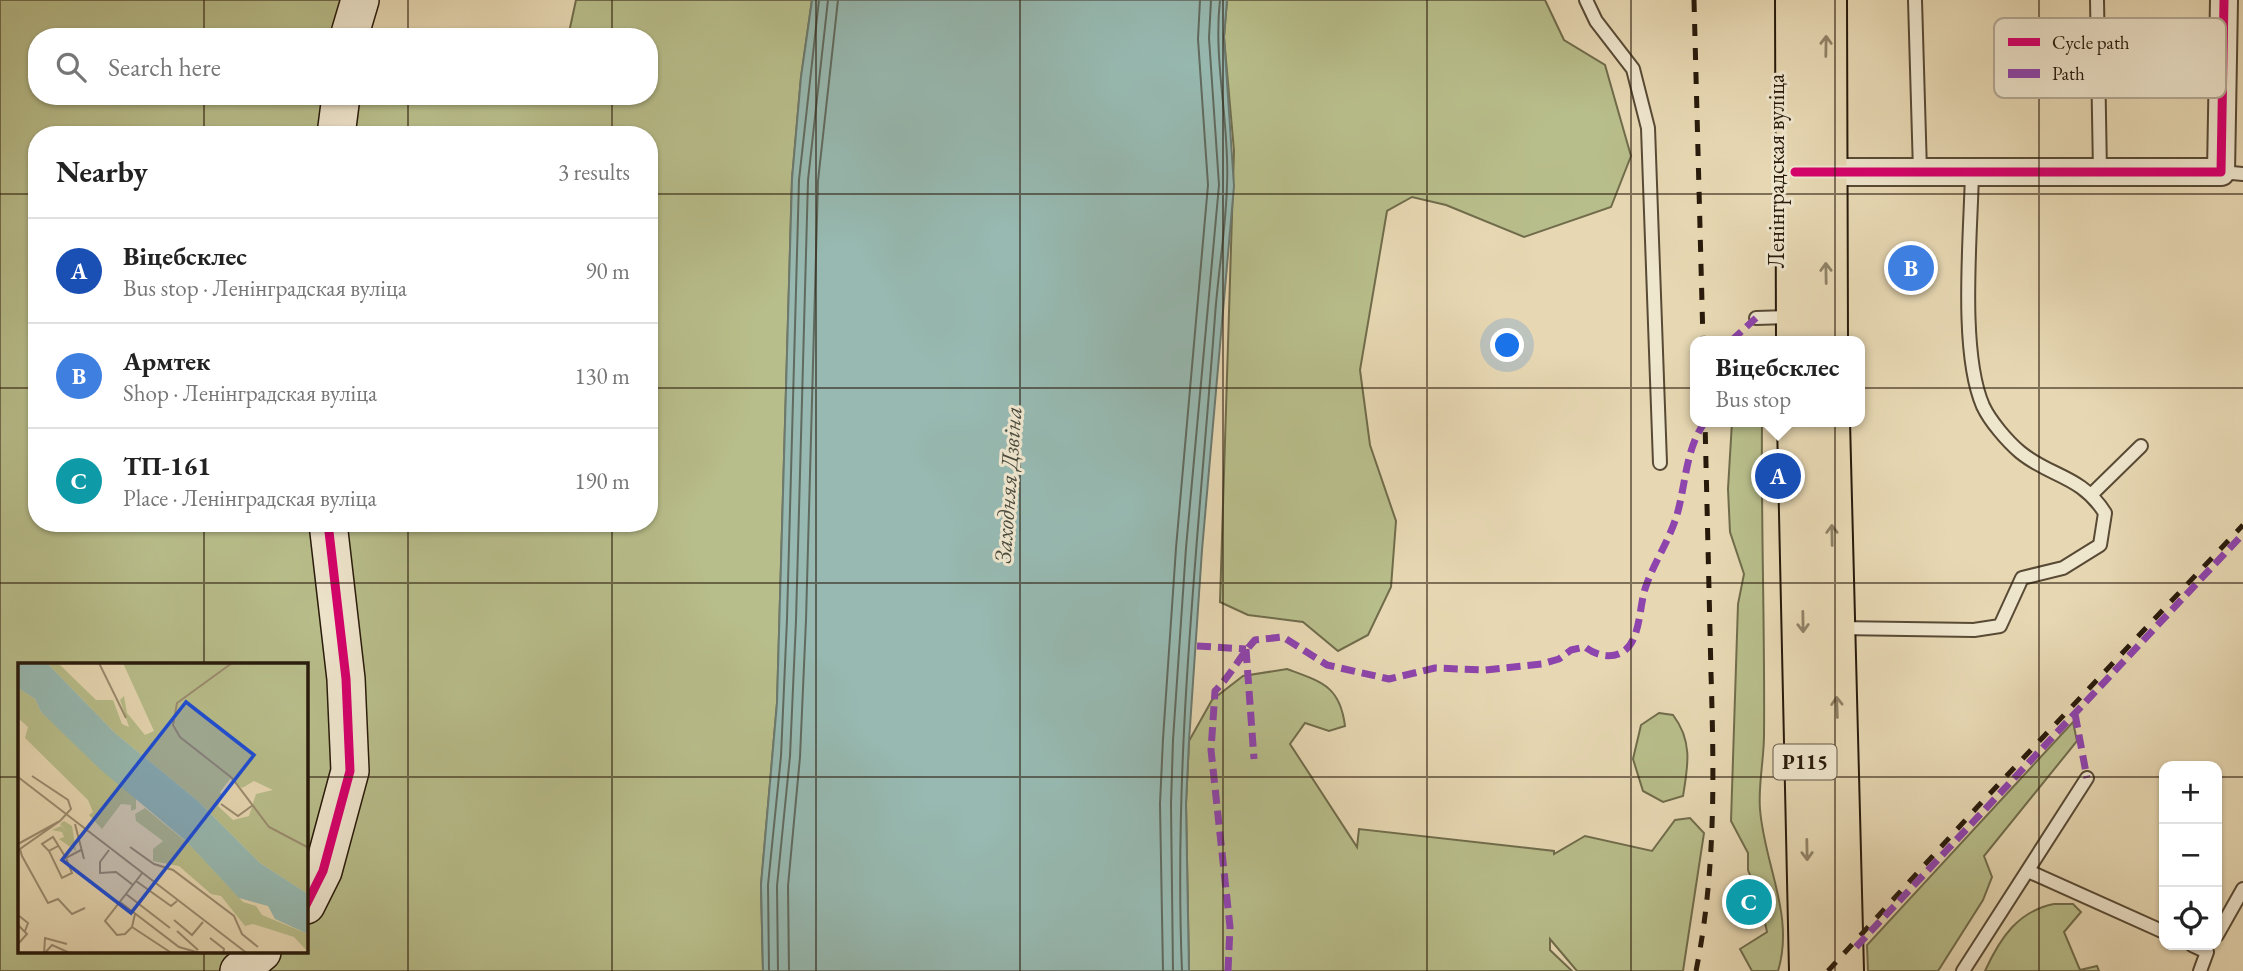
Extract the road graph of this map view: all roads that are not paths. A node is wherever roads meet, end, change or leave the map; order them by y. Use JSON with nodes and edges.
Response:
{"nodes":[{"id":1,"x":360,"y":0,"type":"edge"},
{"id":2,"x":1586,"y":0,"type":"edge"},
{"id":3,"x":1795,"y":0,"type":"edge"},
{"id":4,"x":1827,"y":0,"type":"edge"},
{"id":5,"x":1915,"y":0,"type":"edge"},
{"id":6,"x":2097,"y":0,"type":"edge"},
{"id":7,"x":2224,"y":0,"type":"edge"},
{"id":8,"x":2097,"y":18,"type":"edge"},
{"id":9,"x":2225,"y":18,"type":"edge"},
{"id":10,"x":352,"y":28,"type":"edge"},
{"id":11,"x":2226,"y":43,"type":"edge"},
{"id":12,"x":2099,"y":98,"type":"edge"},
{"id":13,"x":340,"y":105,"type":"edge"},
{"id":14,"x":337,"y":126,"type":"edge"},
{"id":15,"x":1920,"y":171,"type":"junction"},
{"id":16,"x":1972,"y":171,"type":"junction"},
{"id":17,"x":1810,"y":172,"type":"junction"},
{"id":18,"x":2100,"y":172,"type":"junction"},
{"id":19,"x":2232,"y":173,"type":"edge"},
{"id":20,"x":1756,"y":318,"type":"dead end"},
{"id":21,"x":1796,"y":329,"type":"edge"},
{"id":22,"x":1827,"y":336,"type":"edge"},
{"id":23,"x":1797,"y":427,"type":"edge"},
{"id":24,"x":1830,"y":427,"type":"edge"},
{"id":25,"x":2141,"y":446,"type":"dead end"},
{"id":26,"x":1660,"y":463,"type":"dead end"},
{"id":27,"x":2093,"y":494,"type":"junction"},
{"id":28,"x":329,"y":532,"type":"edge"},
{"id":29,"x":1835,"y":628,"type":"junction"},
{"id":30,"x":2087,"y":778,"type":"dead end"},
{"id":31,"x":2028,"y":871,"type":"junction"},
{"id":32,"x":2243,"y":889,"type":"edge"},
{"id":33,"x":308,"y":901,"type":"edge"},
{"id":34,"x":2222,"y":926,"type":"edge"},
{"id":35,"x":2159,"y":930,"type":"edge"},
{"id":36,"x":2208,"y":950,"type":"edge"},
{"id":37,"x":260,"y":954,"type":"edge"},
{"id":38,"x":239,"y":971,"type":"edge"},
{"id":39,"x":1809,"y":971,"type":"edge"},
{"id":40,"x":1844,"y":971,"type":"edge"},
{"id":41,"x":1964,"y":971,"type":"edge"},
{"id":42,"x":2200,"y":971,"type":"edge"}],
"edges":[{"from":1,"to":10,"type":"street"},
{"from":2,"to":26,"type":"lane"},
{"from":3,"to":17,"type":"main road","name":"Ленінградская вуліца"},
{"from":17,"to":4,"type":"main road","name":"Ленінградская вуліца","one_way":true},
{"from":5,"to":15,"type":"lane"},
{"from":6,"to":8,"type":"lane"},
{"from":7,"to":9,"type":"street"},
{"from":11,"to":19,"type":"street"},
{"from":12,"to":18,"type":"lane"},
{"from":13,"to":14,"type":"street"},
{"from":15,"to":16,"type":"street"},
{"from":15,"to":17,"type":"street"},
{"from":16,"to":18,"type":"street"},
{"from":16,"to":27,"type":"lane"},
{"from":17,"to":21,"type":"main road","name":"Ленінградская вуліца"},
{"from":22,"to":17,"type":"main road","name":"Ленінградская вуліца","one_way":true},
{"from":18,"to":19,"type":"street"},
{"from":20,"to":21,"type":"lane"},
{"from":23,"to":39,"type":"main road","number":"Р115","one_way":true},
{"from":29,"to":24,"type":"main road","number":"Р115","one_way":true},
{"from":25,"to":27,"type":"lane"},
{"from":27,"to":29,"type":"lane"},
{"from":28,"to":33,"type":"street"},
{"from":40,"to":29,"type":"main road","number":"Р115","one_way":true},
{"from":30,"to":31,"type":"lane"},
{"from":31,"to":35,"type":"lane"},
{"from":31,"to":41,"type":"lane"},
{"from":32,"to":34,"type":"lane"},
{"from":36,"to":42,"type":"lane"},
{"from":37,"to":38,"type":"street"}]}
